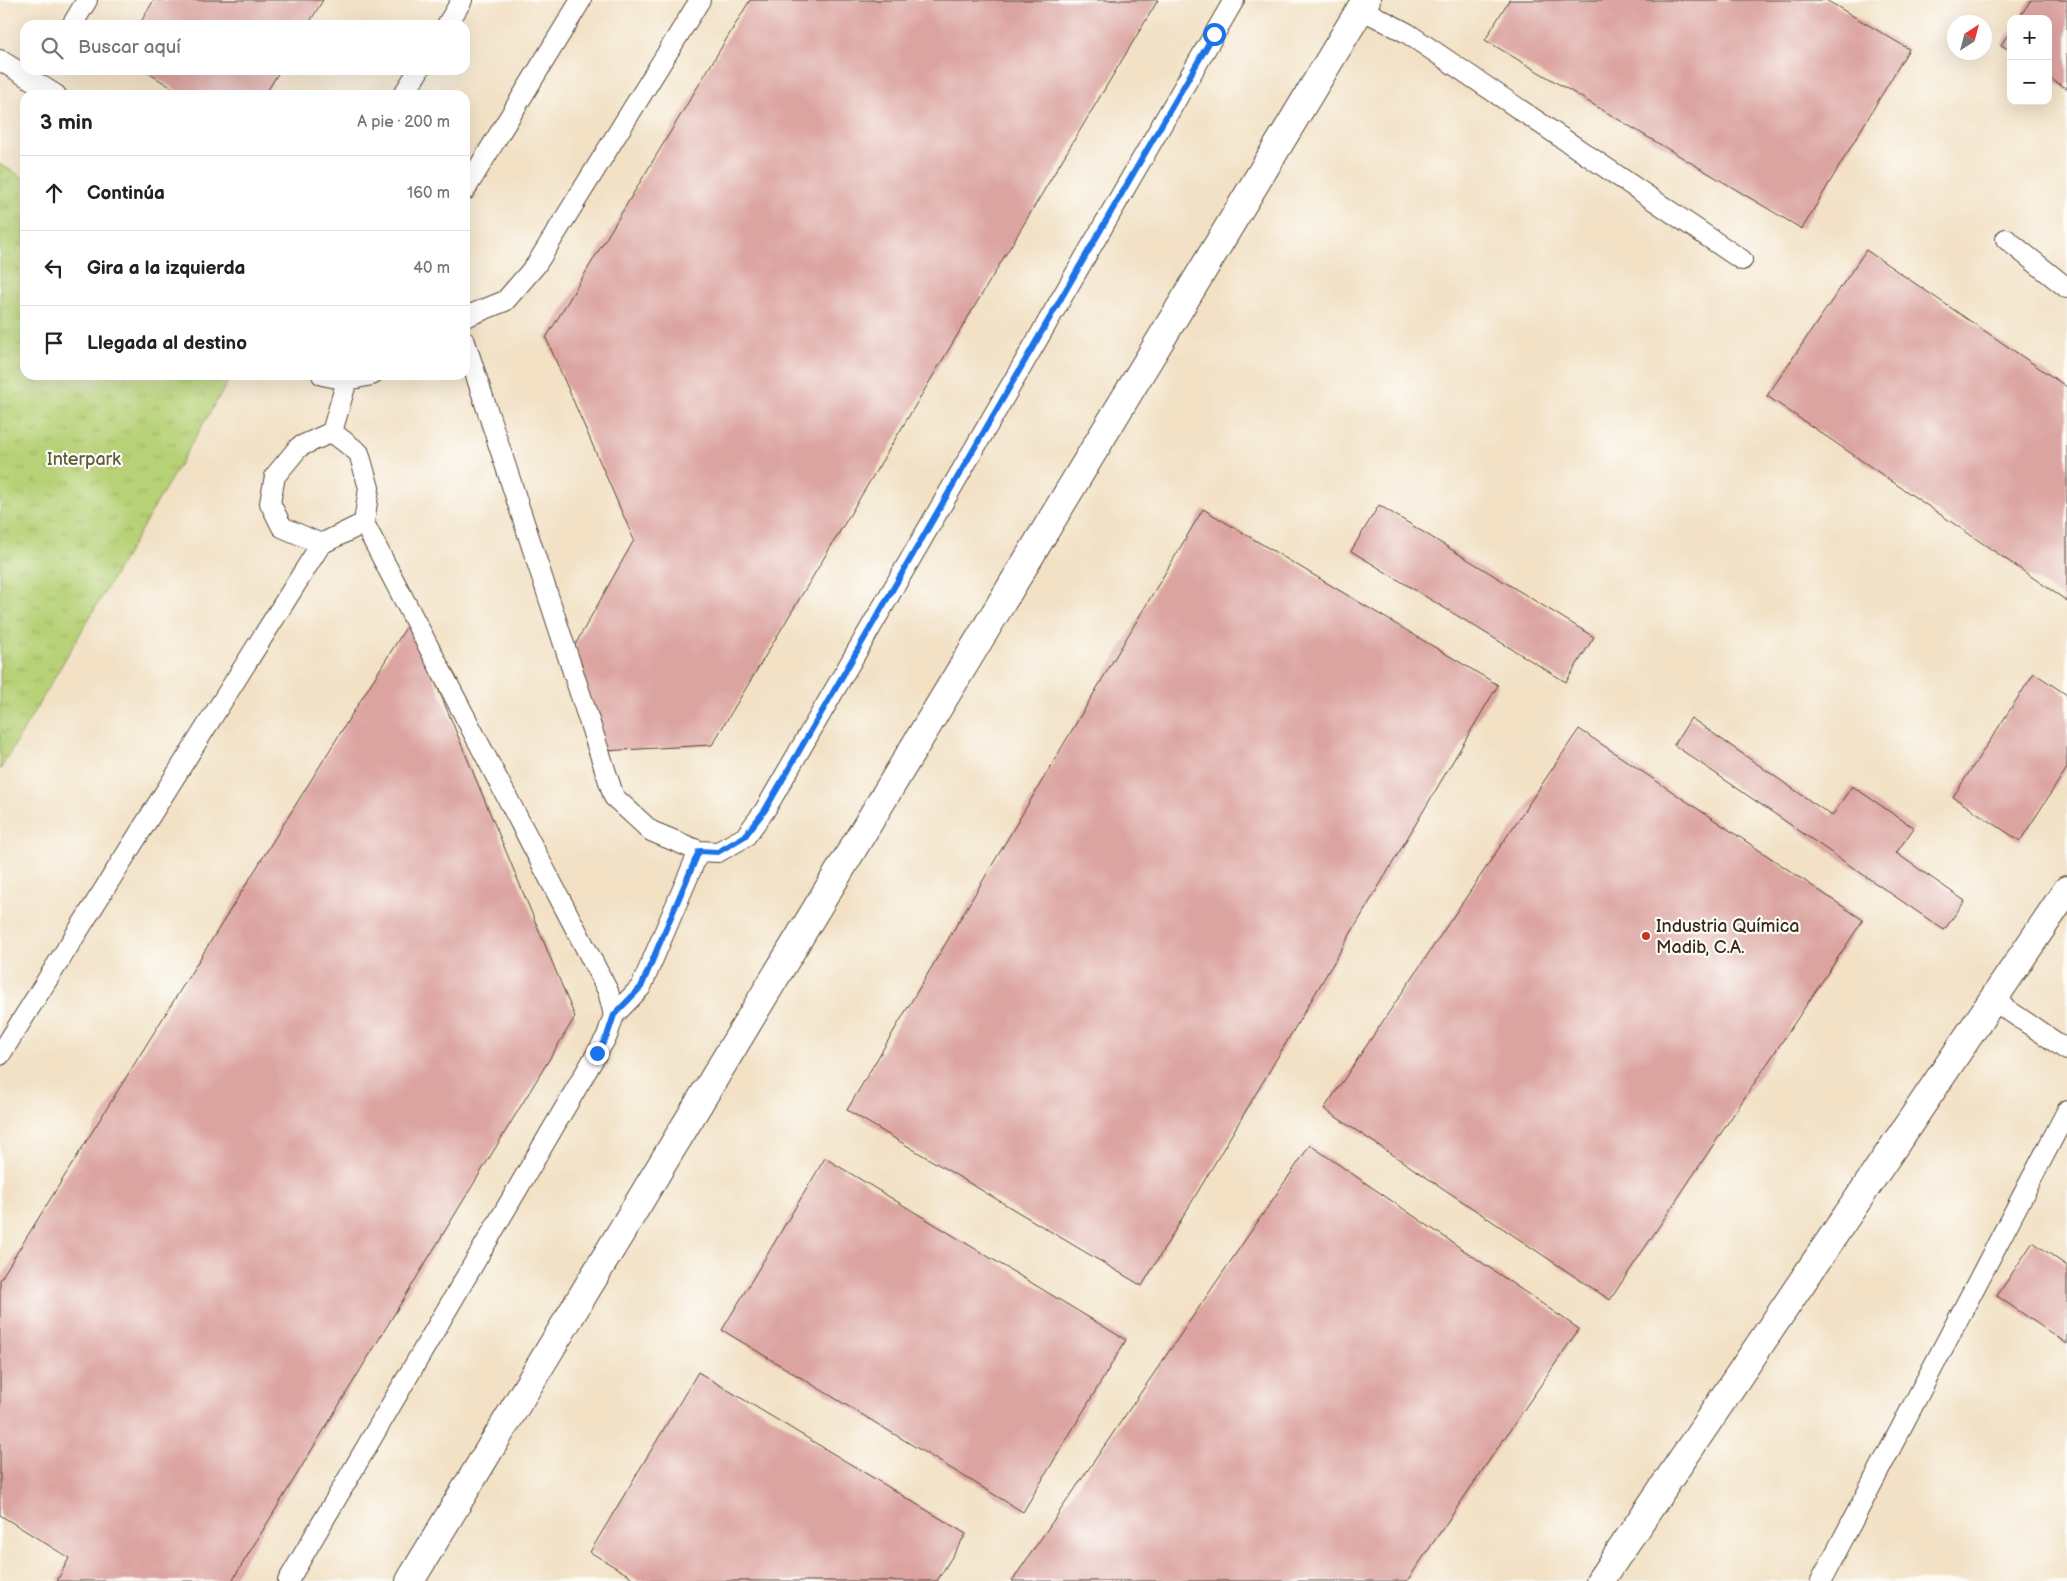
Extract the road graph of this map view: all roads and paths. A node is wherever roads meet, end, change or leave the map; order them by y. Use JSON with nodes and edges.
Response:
{"nodes":[{"id":1,"x":87,"y":0,"type":"edge"},
{"id":2,"x":462,"y":0,"type":"edge"},
{"id":3,"x":581,"y":0,"type":"edge"},
{"id":4,"x":700,"y":0,"type":"edge"},
{"id":5,"x":1234,"y":0,"type":"edge"},
{"id":6,"x":1363,"y":4,"type":"edge"},
{"id":7,"x":75,"y":20,"type":"edge"},
{"id":8,"x":450,"y":20,"type":"edge"},
{"id":9,"x":0,"y":60,"type":"edge"},
{"id":10,"x":20,"y":68,"type":"edge"},
{"id":11,"x":416,"y":75,"type":"edge"},
{"id":12,"x":40,"y":76,"type":"edge"},
{"id":13,"x":52,"y":90,"type":"edge"},
{"id":14,"x":406,"y":90,"type":"edge"},
{"id":15,"x":470,"y":182,"type":"edge"},
{"id":16,"x":2006,"y":239,"type":"dead end"},
{"id":17,"x":1742,"y":260,"type":"dead end"},
{"id":18,"x":2067,"y":288,"type":"edge"},
{"id":19,"x":470,"y":315,"type":"edge"},
{"id":20,"x":470,"y":357,"type":"edge"},
{"id":21,"x":347,"y":380,"type":"edge"},
{"id":22,"x":332,"y":432,"type":"junction"},
{"id":23,"x":364,"y":523,"type":"junction"},
{"id":24,"x":321,"y":544,"type":"junction"},
{"id":25,"x":699,"y":851,"type":"junction"},
{"id":26,"x":2067,"y":890,"type":"edge"},
{"id":27,"x":1993,"y":1000,"type":"junction"},
{"id":28,"x":614,"y":1015,"type":"junction"},
{"id":29,"x":2067,"y":1050,"type":"edge"},
{"id":30,"x":0,"y":1055,"type":"edge"},
{"id":31,"x":2067,"y":1111,"type":"edge"},
{"id":32,"x":288,"y":1581,"type":"edge"},
{"id":33,"x":410,"y":1581,"type":"edge"},
{"id":34,"x":1600,"y":1581,"type":"edge"},
{"id":35,"x":1821,"y":1581,"type":"edge"}],
"edges":[{"from":1,"to":7,"type":"lane"},
{"from":2,"to":8,"type":"lane"},
{"from":3,"to":15,"type":"lane"},
{"from":4,"to":19,"type":"lane"},
{"from":5,"to":25,"type":"lane"},
{"from":6,"to":17,"type":"lane"},
{"from":6,"to":33,"type":"street"},
{"from":9,"to":10,"type":"lane"},
{"from":11,"to":14,"type":"lane"},
{"from":12,"to":13,"type":"lane"},
{"from":16,"to":18,"type":"lane"},
{"from":20,"to":25,"type":"lane"},
{"from":21,"to":22,"type":"lane"},
{"from":22,"to":23,"type":"lane"},
{"from":22,"to":24,"type":"lane"},
{"from":23,"to":24,"type":"lane"},
{"from":23,"to":28,"type":"lane"},
{"from":24,"to":30,"type":"lane"},
{"from":25,"to":28,"type":"lane"},
{"from":26,"to":27,"type":"street"},
{"from":27,"to":29,"type":"lane"},
{"from":27,"to":34,"type":"street"},
{"from":28,"to":32,"type":"lane"},
{"from":31,"to":35,"type":"lane"}]}
